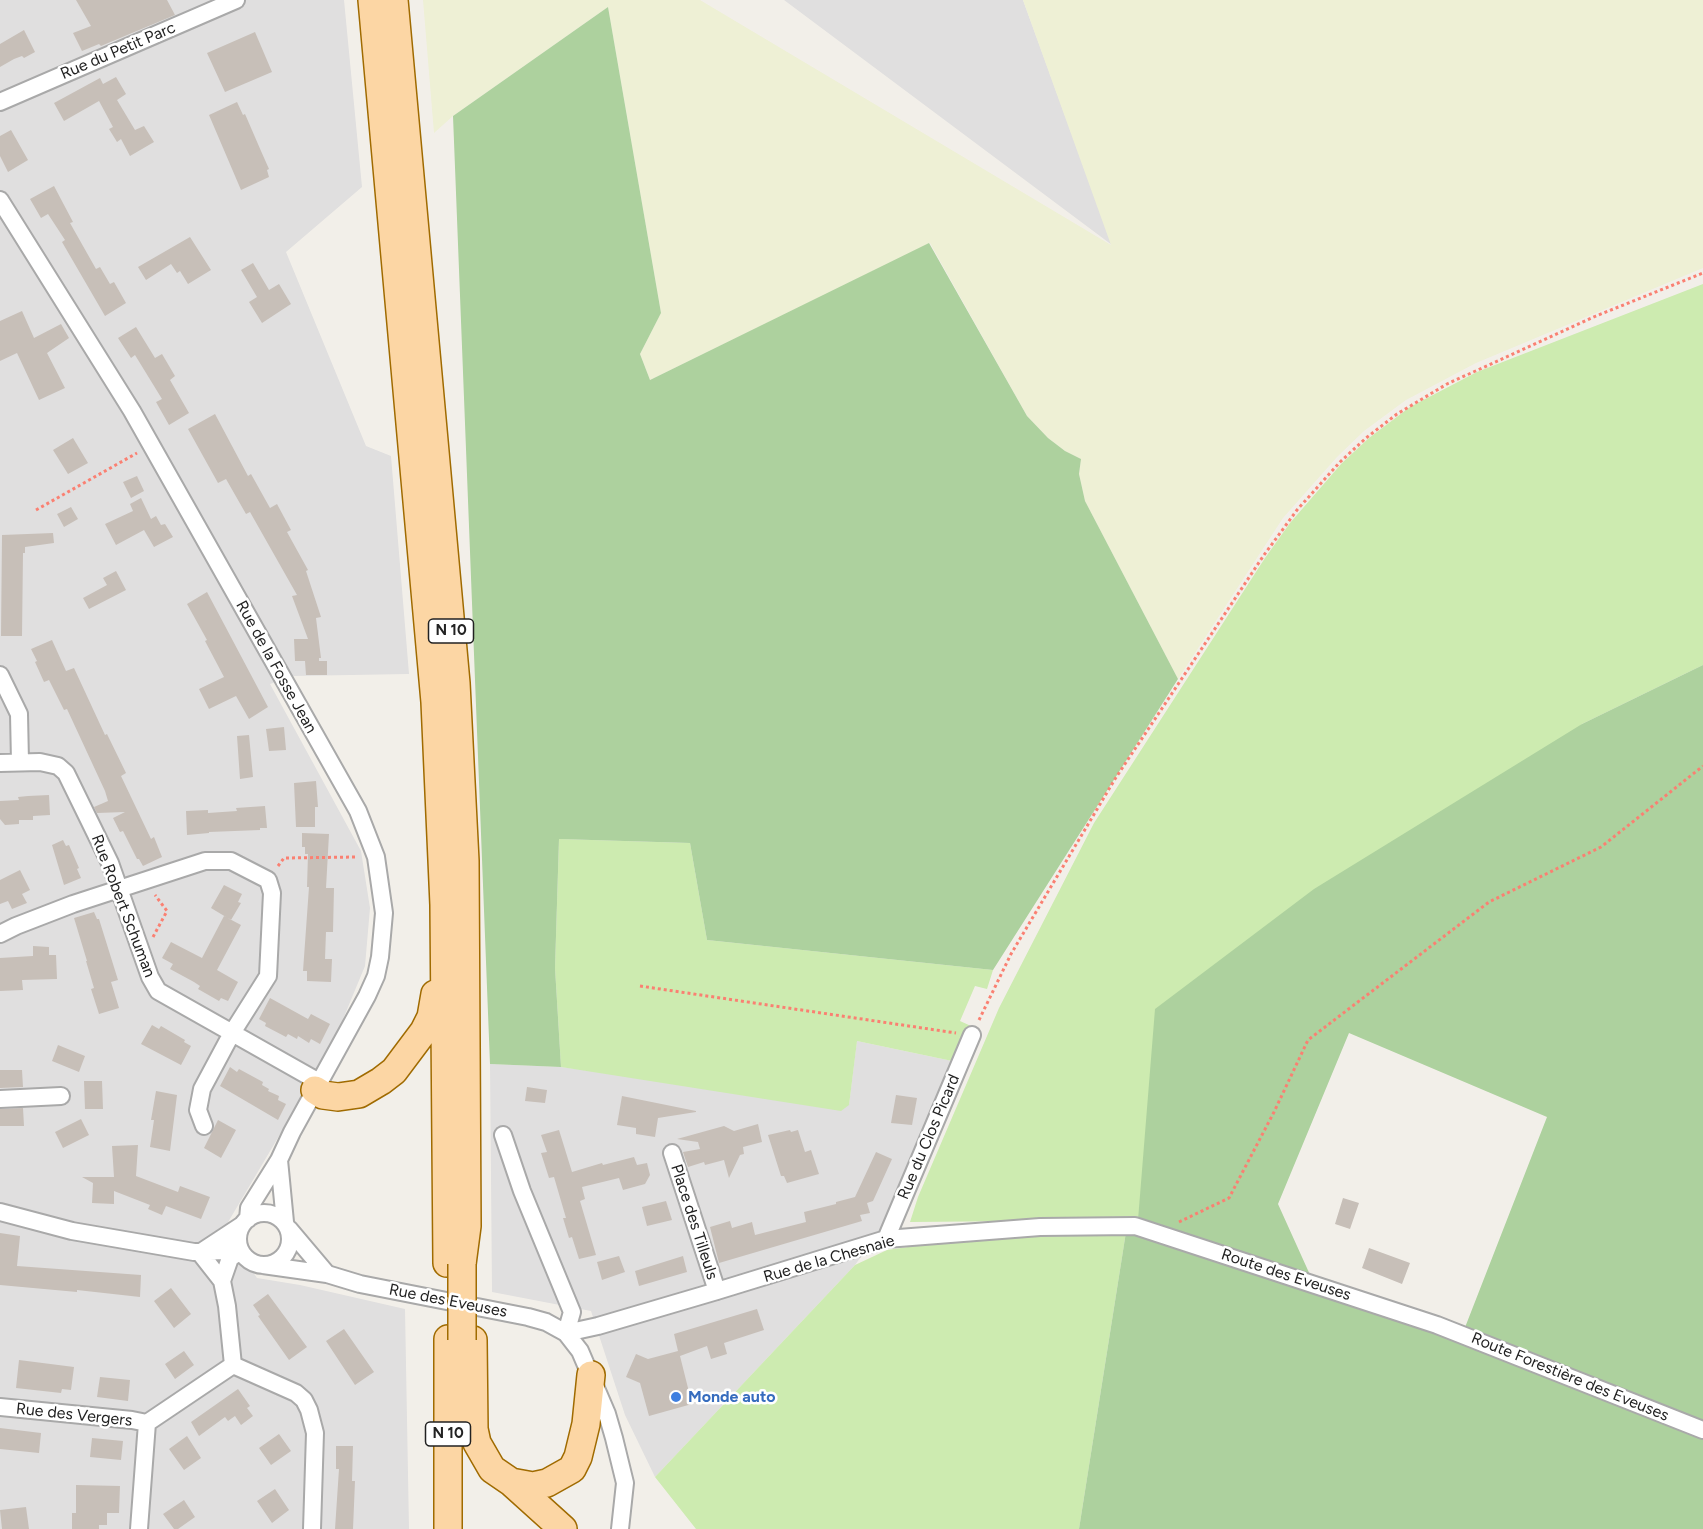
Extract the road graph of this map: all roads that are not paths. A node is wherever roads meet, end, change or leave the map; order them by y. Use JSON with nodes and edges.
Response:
{"nodes":[{"id":1,"x":236,"y":0,"type":"edge"},
{"id":2,"x":372,"y":0,"type":"edge"},
{"id":3,"x":394,"y":0,"type":"edge"},
{"id":4,"x":0,"y":102,"type":"edge"},
{"id":5,"x":0,"y":200,"type":"edge"},
{"id":6,"x":0,"y":675,"type":"edge"},
{"id":7,"x":20,"y":762,"type":"junction"},
{"id":8,"x":0,"y":763,"type":"edge"},
{"id":9,"x":443,"y":882,"type":"junction"},
{"id":10,"x":119,"y":889,"type":"junction"},
{"id":11,"x":0,"y":934,"type":"edge"},
{"id":12,"x":232,"y":1033,"type":"junction"},
{"id":13,"x":972,"y":1035,"type":"road end"},
{"id":14,"x":317,"y":1086,"type":"junction"},
{"id":15,"x":61,"y":1096,"type":"dead end"},
{"id":16,"x":0,"y":1099,"type":"edge"},
{"id":17,"x":204,"y":1126,"type":"dead end"},
{"id":18,"x":503,"y":1135,"type":"dead end"},
{"id":19,"x":672,"y":1153,"type":"dead end"},
{"id":20,"x":279,"y":1160,"type":"junction"},
{"id":21,"x":0,"y":1212,"type":"edge"},
{"id":22,"x":245,"y":1222,"type":"junction"},
{"id":23,"x":287,"y":1226,"type":"junction"},
{"id":24,"x":1135,"y":1226,"type":"joint"},
{"id":25,"x":886,"y":1239,"type":"junction"},
{"id":26,"x":200,"y":1253,"type":"junction"},
{"id":27,"x":248,"y":1255,"type":"junction"},
{"id":28,"x":460,"y":1264,"type":"junction"},
{"id":29,"x":327,"y":1274,"type":"junction"},
{"id":30,"x":222,"y":1281,"type":"junction"},
{"id":31,"x":717,"y":1292,"type":"junction"},
{"id":32,"x":227,"y":1306,"type":"junction"},
{"id":33,"x":1437,"y":1325,"type":"joint"},
{"id":34,"x":566,"y":1333,"type":"junction"},
{"id":35,"x":461,"y":1340,"type":"junction"},
{"id":36,"x":233,"y":1365,"type":"junction"},
{"id":37,"x":591,"y":1376,"type":"junction"},
{"id":38,"x":0,"y":1407,"type":"edge"},
{"id":39,"x":147,"y":1423,"type":"junction"},
{"id":40,"x":1703,"y":1430,"type":"edge"},
{"id":41,"x":511,"y":1482,"type":"junction"},
{"id":42,"x":139,"y":1529,"type":"edge"},
{"id":43,"x":312,"y":1529,"type":"edge"},
{"id":44,"x":448,"y":1529,"type":"edge"},
{"id":45,"x":464,"y":1529,"type":"edge"},
{"id":46,"x":563,"y":1529,"type":"edge"},
{"id":47,"x":620,"y":1529,"type":"edge"}],
"edges":[{"from":1,"to":4,"type":"street","name":"Rue du Petit Parc"},
{"from":2,"to":9,"type":"main road","number":"N 10"},
{"from":3,"to":28,"type":"main road","number":"N 10"},
{"from":5,"to":14,"type":"street","name":"Rue de la Fosse Jean"},
{"from":6,"to":7,"type":"street"},
{"from":7,"to":8,"type":"street","name":"Rue Robert Schuman"},
{"from":7,"to":10,"type":"street","name":"Rue Robert Schuman"},
{"from":9,"to":14,"type":"main road"},
{"from":9,"to":28,"type":"main road","number":"N 10"},
{"from":10,"to":11,"type":"street"},
{"from":10,"to":12,"type":"street","name":"Rue Robert Schuman"},
{"from":10,"to":12,"type":"street"},
{"from":12,"to":14,"type":"street","name":"Rue Robert Schuman"},
{"from":12,"to":17,"type":"street"},
{"from":13,"to":25,"type":"street","name":"Rue du Clos Picard"},
{"from":14,"to":20,"type":"street","name":"Rue de la Fosse Jean"},
{"from":15,"to":16,"type":"street"},
{"from":18,"to":34,"type":"street"},
{"from":19,"to":31,"type":"street","name":"Place des Tilleuls"},
{"from":20,"to":22,"type":"street","name":"Rue de la Fosse Jean"},
{"from":20,"to":23,"type":"street"},
{"from":21,"to":26,"type":"street","name":"Rue des Eveuses"},
{"from":22,"to":23,"type":"street"},
{"from":22,"to":26,"type":"street"},
{"from":22,"to":27,"type":"street","name":"Rue de la Fosse Jean"},
{"from":23,"to":27,"type":"street"},
{"from":23,"to":29,"type":"street"},
{"from":24,"to":25,"type":"street","name":"Rue de la Chesnaie"},
{"from":24,"to":33,"type":"street","name":"Route des Eveuses"},
{"from":25,"to":31,"type":"street","name":"Rue de la Chesnaie"},
{"from":26,"to":27,"type":"street","name":"Rue des Eveuses"},
{"from":26,"to":30,"type":"street"},
{"from":27,"to":29,"type":"street","name":"Rue des Eveuses"},
{"from":27,"to":30,"type":"street"},
{"from":27,"to":32,"type":"street"},
{"from":28,"to":35,"type":"main road","number":"N 10","bridge":true},
{"from":29,"to":34,"type":"street","name":"Rue des Eveuses"},
{"from":30,"to":32,"type":"street"},
{"from":31,"to":34,"type":"street","name":"Rue de la Chesnaie"},
{"from":32,"to":36,"type":"street"},
{"from":33,"to":40,"type":"street","name":"Route Forestière des Eveuses"},
{"from":34,"to":37,"type":"street"},
{"from":35,"to":41,"type":"main road"},
{"from":35,"to":44,"type":"main road","number":"N 10"},
{"from":35,"to":45,"type":"main road","number":"N 10"},
{"from":36,"to":39,"type":"street"},
{"from":36,"to":43,"type":"street"},
{"from":37,"to":41,"type":"main road"},
{"from":37,"to":47,"type":"street"},
{"from":38,"to":39,"type":"street","name":"Rue des Vergers"},
{"from":39,"to":42,"type":"street"},
{"from":41,"to":46,"type":"main road"}]}
